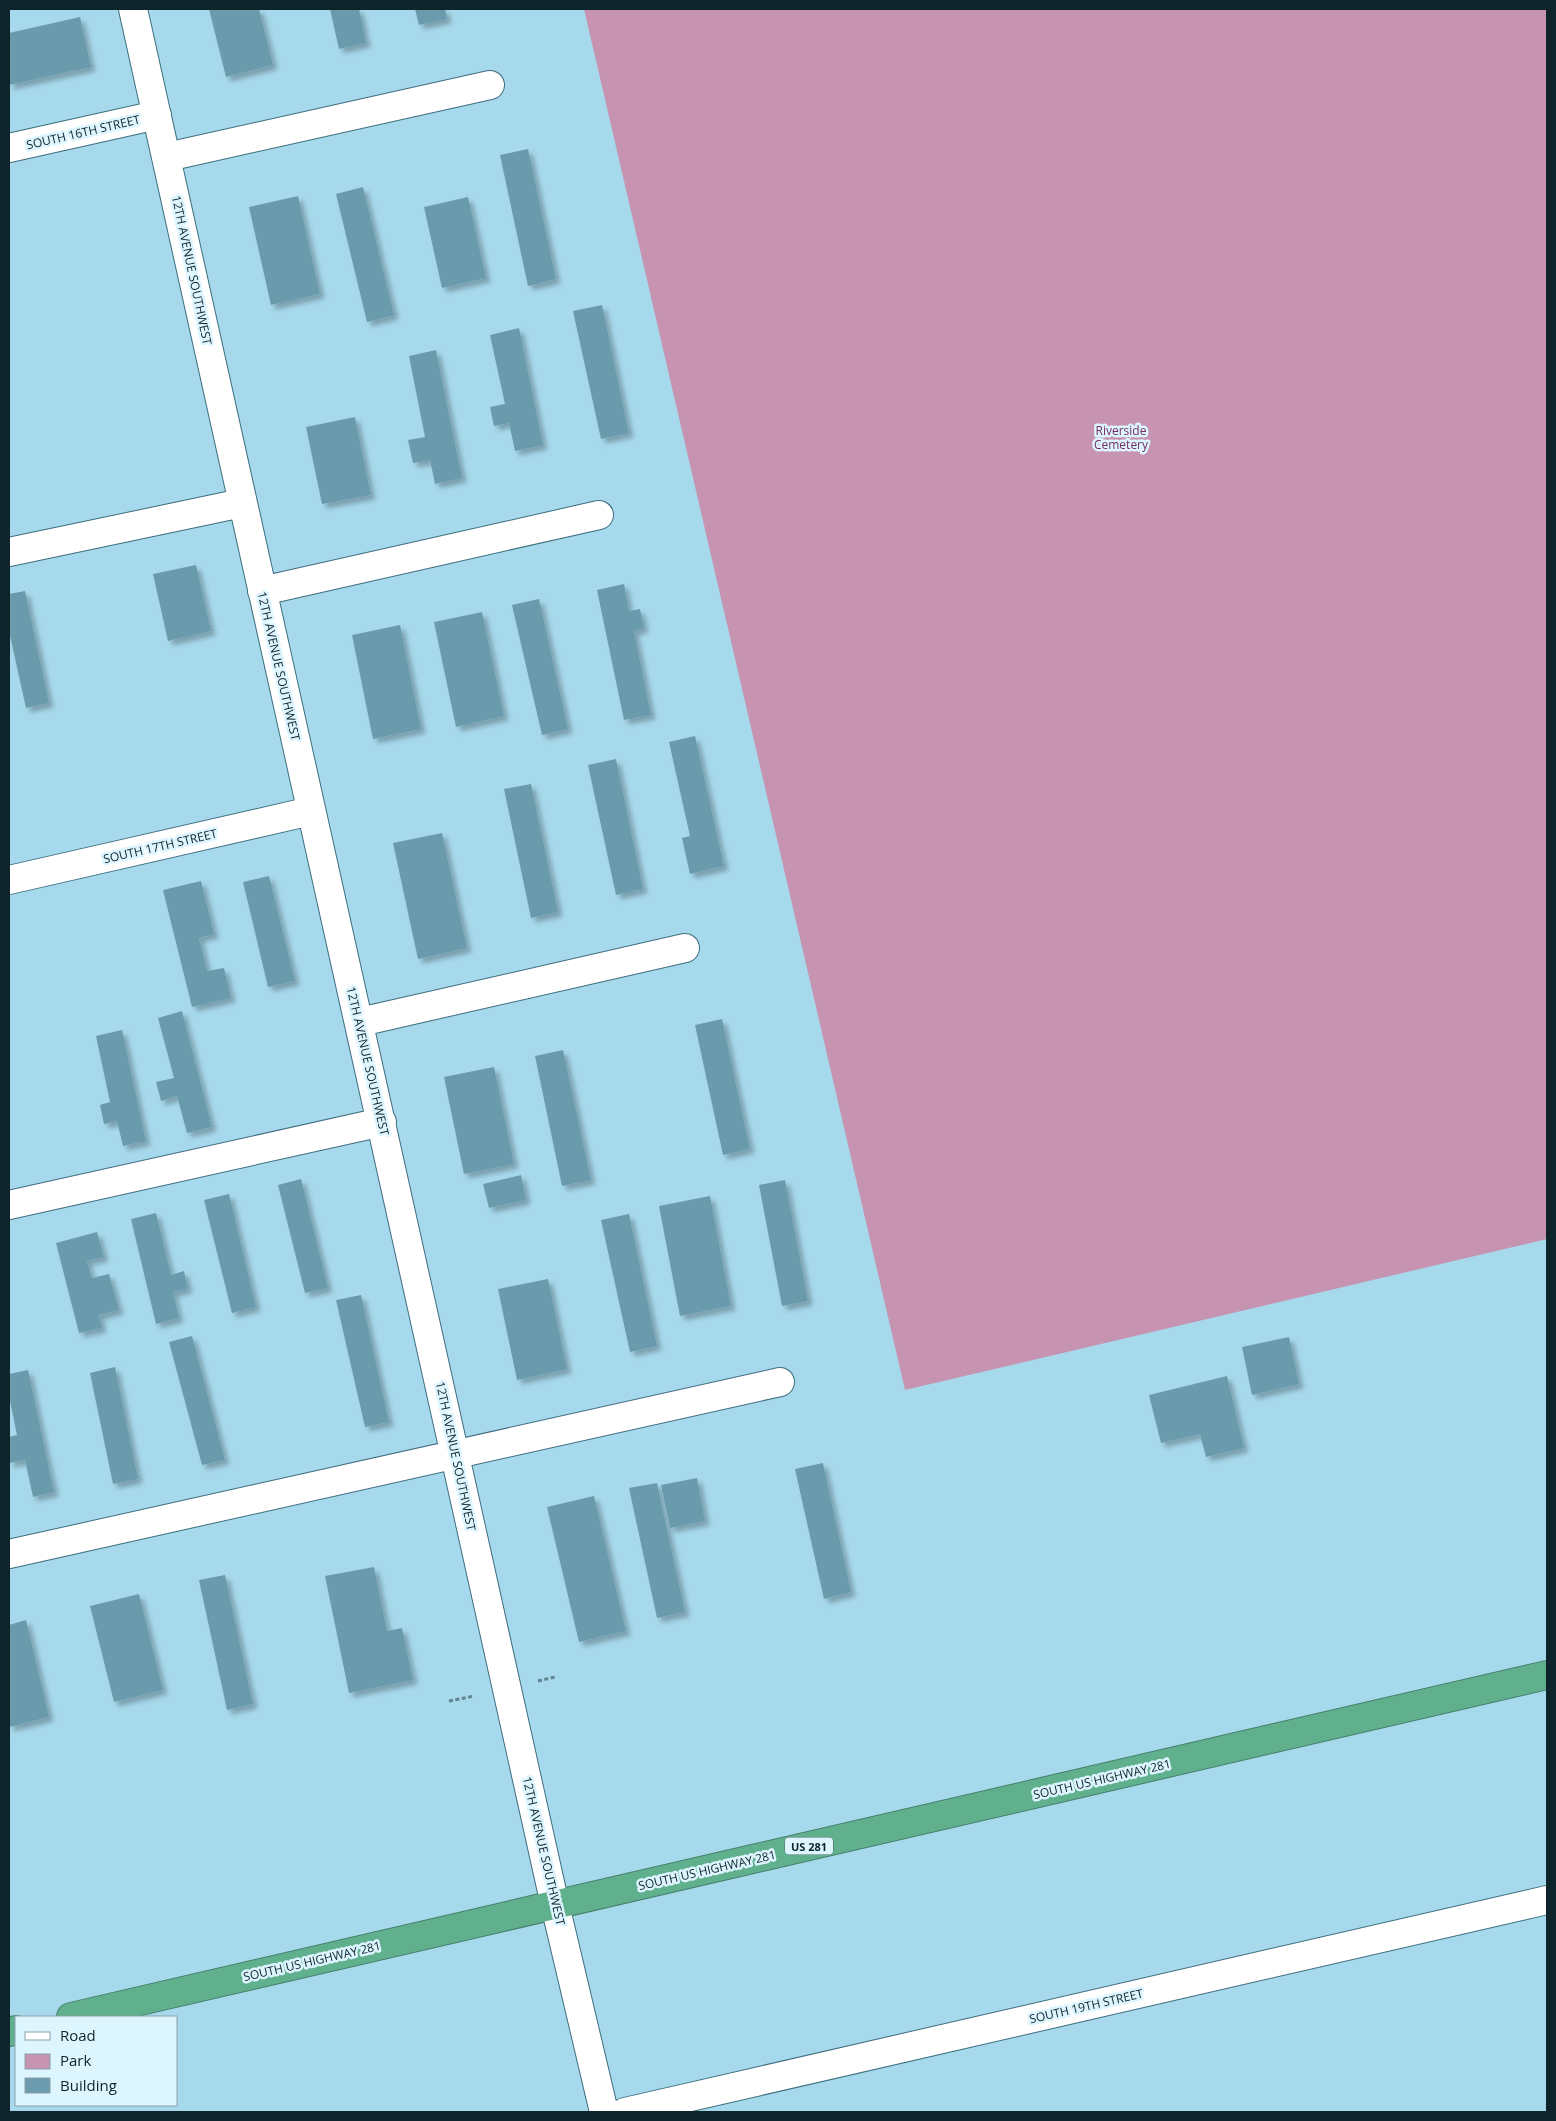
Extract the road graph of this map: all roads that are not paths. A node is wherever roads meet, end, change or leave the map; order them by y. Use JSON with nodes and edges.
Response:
{"nodes":[{"id":1,"x":133,"y":9,"type":"edge"},
{"id":2,"x":490,"y":85,"type":"dead end"},
{"id":3,"x":157,"y":115,"type":"junction"},
{"id":4,"x":9,"y":148,"type":"edge"},
{"id":5,"x":167,"y":157,"type":"junction"},
{"id":6,"x":242,"y":503,"type":"junction"},
{"id":7,"x":599,"y":515,"type":"dead end"},
{"id":8,"x":9,"y":552,"type":"edge"},
{"id":9,"x":262,"y":591,"type":"junction"},
{"id":10,"x":311,"y":811,"type":"junction"},
{"id":11,"x":9,"y":880,"type":"edge"},
{"id":12,"x":685,"y":948,"type":"dead end"},
{"id":13,"x":360,"y":1022,"type":"junction"},
{"id":14,"x":382,"y":1122,"type":"junction"},
{"id":15,"x":9,"y":1205,"type":"edge"},
{"id":16,"x":780,"y":1382,"type":"dead end"},
{"id":17,"x":456,"y":1456,"type":"junction"},
{"id":18,"x":9,"y":1554,"type":"edge"},
{"id":19,"x":1547,"y":1675,"type":"edge"},
{"id":20,"x":1547,"y":1900,"type":"edge"},
{"id":21,"x":555,"y":1905,"type":"junction"},
{"id":22,"x":75,"y":2016,"type":"edge"},
{"id":23,"x":604,"y":2112,"type":"edge"},
{"id":24,"x":625,"y":2112,"type":"edge"}],
"edges":[{"from":1,"to":3,"type":"street","name":"12TH AVENUE SOUTHWEST"},
{"from":2,"to":5,"type":"street"},
{"from":3,"to":4,"type":"street","name":"SOUTH 16TH STREET"},
{"from":3,"to":5,"type":"street","name":"12TH AVENUE SOUTHWEST"},
{"from":5,"to":6,"type":"street","name":"12TH AVENUE SOUTHWEST"},
{"from":6,"to":8,"type":"street"},
{"from":6,"to":9,"type":"street","name":"12TH AVENUE SOUTHWEST"},
{"from":7,"to":9,"type":"street"},
{"from":9,"to":10,"type":"street","name":"12TH AVENUE SOUTHWEST"},
{"from":10,"to":11,"type":"street","name":"SOUTH 17TH STREET"},
{"from":10,"to":13,"type":"street","name":"12TH AVENUE SOUTHWEST"},
{"from":12,"to":13,"type":"street"},
{"from":13,"to":14,"type":"street","name":"12TH AVENUE SOUTHWEST"},
{"from":14,"to":15,"type":"street"},
{"from":14,"to":17,"type":"street","name":"12TH AVENUE SOUTHWEST"},
{"from":16,"to":17,"type":"street"},
{"from":17,"to":18,"type":"street"},
{"from":17,"to":21,"type":"street","name":"12TH AVENUE SOUTHWEST"},
{"from":19,"to":21,"type":"highway","name":"SOUTH US HIGHWAY 281","number":"US 281"},
{"from":20,"to":24,"type":"street","name":"SOUTH 19TH STREET"},
{"from":21,"to":22,"type":"highway","name":"SOUTH US HIGHWAY 281","number":"US 281"},
{"from":21,"to":23,"type":"street","name":"12TH AVENUE SOUTHWEST"}]}
